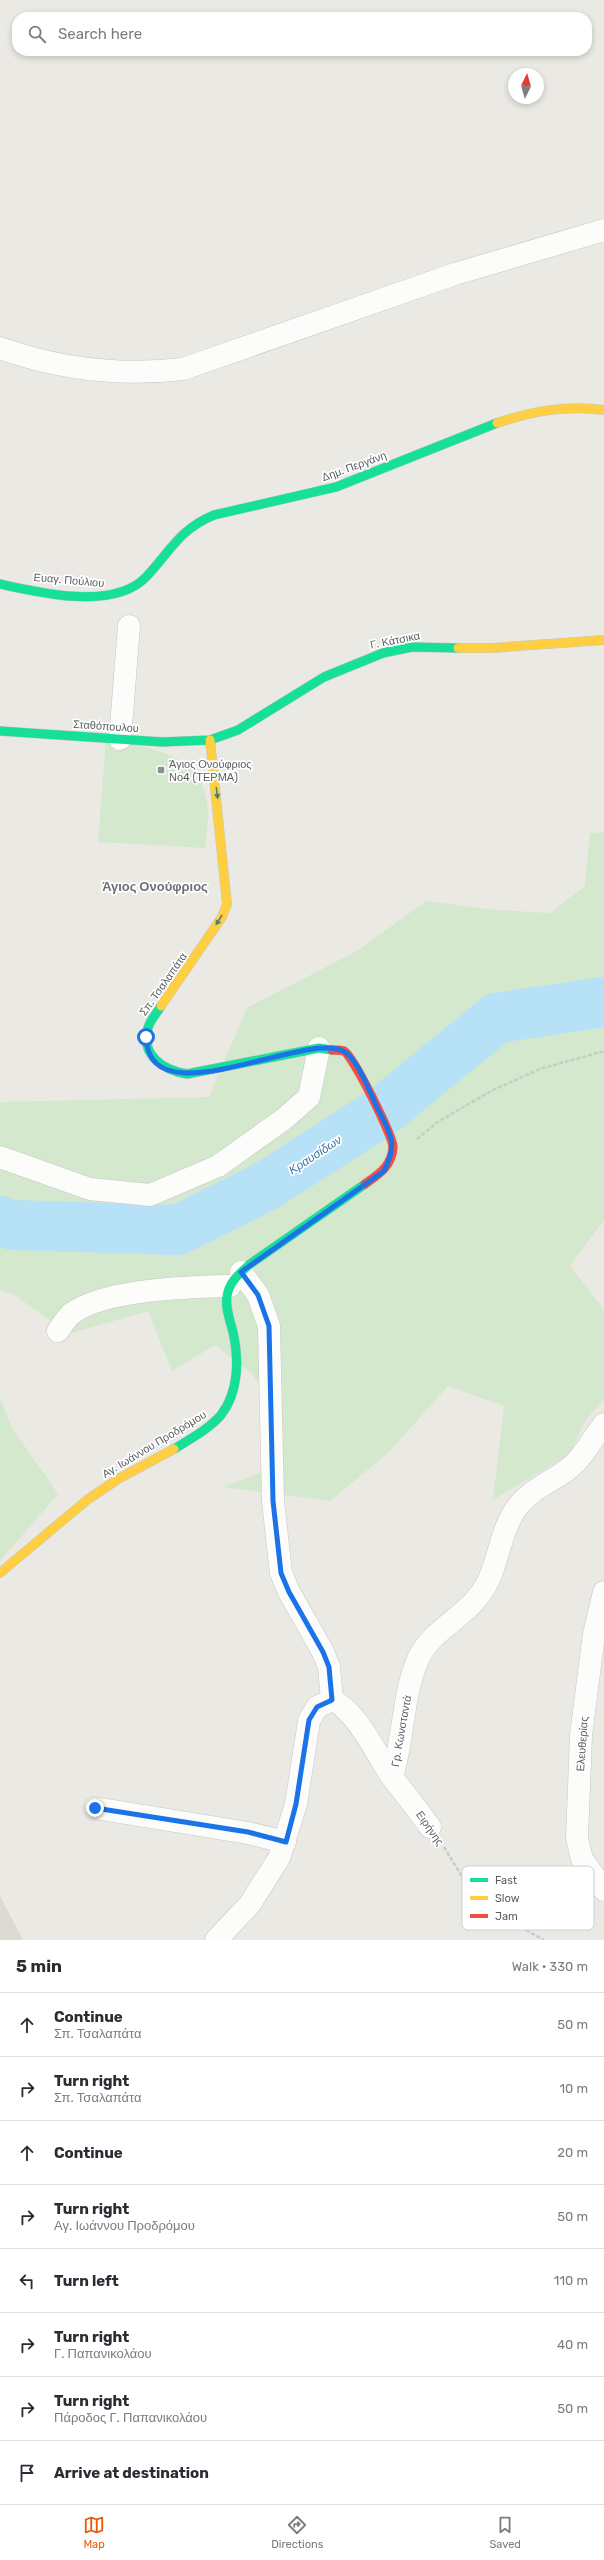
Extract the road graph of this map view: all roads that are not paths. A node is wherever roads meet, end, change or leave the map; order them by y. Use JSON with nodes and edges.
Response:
{"nodes":[{"id":1,"x":604,"y":230,"type":"edge"},
{"id":2,"x":0,"y":348,"type":"edge"},
{"id":3,"x":604,"y":410,"type":"edge"},
{"id":4,"x":0,"y":584,"type":"edge"},
{"id":5,"x":135,"y":586,"type":"joint"},
{"id":6,"x":129,"y":626,"type":"dead end"},
{"id":7,"x":604,"y":640,"type":"edge"},
{"id":8,"x":0,"y":731,"type":"edge"},
{"id":9,"x":120,"y":738,"type":"junction"},
{"id":10,"x":210,"y":740,"type":"junction"},
{"id":11,"x":319,"y":1048,"type":"junction"},
{"id":12,"x":0,"y":1157,"type":"edge"},
{"id":13,"x":235,"y":1279,"type":"junction"},
{"id":14,"x":58,"y":1331,"type":"dead end"},
{"id":15,"x":604,"y":1424,"type":"edge"},
{"id":16,"x":0,"y":1573,"type":"edge"},
{"id":17,"x":604,"y":1592,"type":"edge"},
{"id":18,"x":596,"y":1686,"type":"edge"},
{"id":19,"x":332,"y":1700,"type":"junction"},
{"id":20,"x":392,"y":1777,"type":"junction"},
{"id":21,"x":95,"y":1808,"type":"dead end"},
{"id":22,"x":430,"y":1827,"type":"road end"},
{"id":23,"x":286,"y":1842,"type":"junction"},
{"id":24,"x":587,"y":1866,"type":"edge"},
{"id":25,"x":594,"y":1876,"type":"edge"},
{"id":26,"x":604,"y":1890,"type":"edge"},
{"id":27,"x":216,"y":1940,"type":"edge"}],
"edges":[{"from":1,"to":2,"type":"street"},
{"from":3,"to":5,"type":"street","name":"Δημ. Περγάνη"},
{"from":4,"to":5,"type":"street","name":"Ευαγ. Πούλιου"},
{"from":6,"to":9,"type":"street"},
{"from":7,"to":10,"type":"street","name":"Γ. Κάτσικα"},
{"from":8,"to":9,"type":"street","name":"Σταθόπουλου"},
{"from":9,"to":10,"type":"street","name":"Σταθόπουλου"},
{"from":10,"to":11,"type":"street","name":"Σπ. Τσαλαπάτα","one_way":true},
{"from":11,"to":12,"type":"street"},
{"from":11,"to":13,"type":"street","name":"Σπ. Τσαλαπάτα"},
{"from":13,"to":14,"type":"street"},
{"from":13,"to":16,"type":"street","name":"Αγ. Ιωάννου Προδρόμου"},
{"from":13,"to":19,"type":"street"},
{"from":15,"to":20,"type":"street","name":"Γρ. Κωνσταντά"},
{"from":17,"to":18,"type":"street","name":"Ελευθερίας"},
{"from":18,"to":24,"type":"street","name":"Ελευθερίας"},
{"from":19,"to":20,"type":"street","name":"Ειρήνης"},
{"from":19,"to":23,"type":"street"},
{"from":20,"to":22,"type":"street","name":"Ειρήνης"},
{"from":21,"to":23,"type":"street"},
{"from":23,"to":27,"type":"street"},
{"from":25,"to":26,"type":"street","name":"Ελευθερίας"}]}
